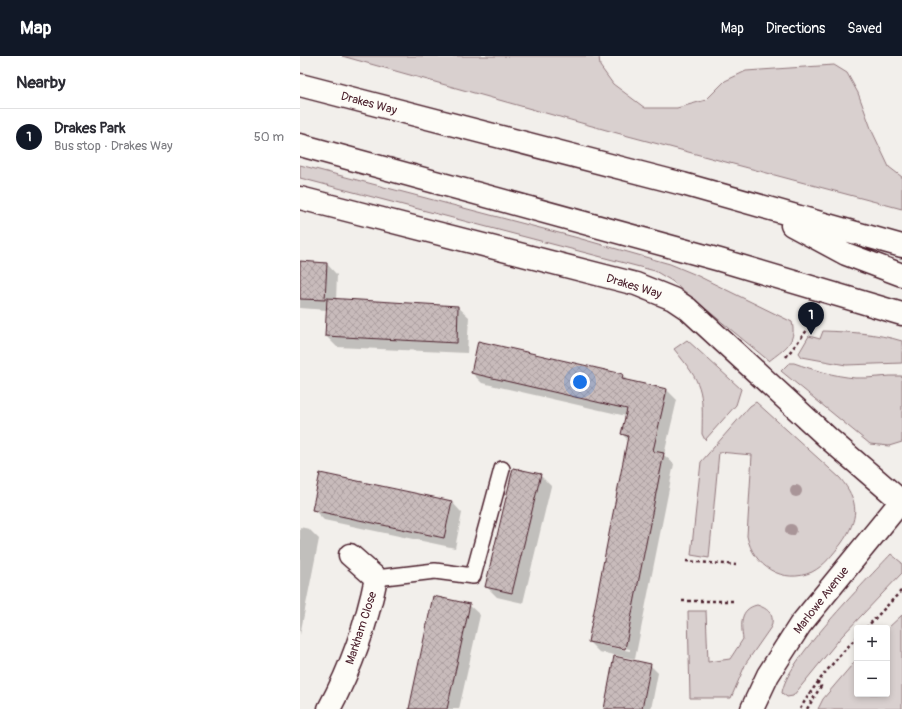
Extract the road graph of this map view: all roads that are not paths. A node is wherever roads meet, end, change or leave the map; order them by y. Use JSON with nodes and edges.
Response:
{"nodes":[{"id":1,"x":300,"y":85,"type":"edge"},
{"id":2,"x":300,"y":145,"type":"edge"},
{"id":3,"x":300,"y":198,"type":"edge"},
{"id":4,"x":760,"y":207,"type":"junction"},
{"id":5,"x":902,"y":246,"type":"edge"},
{"id":6,"x":902,"y":275,"type":"edge"},
{"id":7,"x":902,"y":314,"type":"edge"},
{"id":8,"x":502,"y":469,"type":"dead end"},
{"id":9,"x":902,"y":501,"type":"edge"},
{"id":10,"x":350,"y":555,"type":"dead end"},
{"id":11,"x":376,"y":578,"type":"junction"},
{"id":12,"x":329,"y":709,"type":"edge"},
{"id":13,"x":752,"y":709,"type":"edge"}],
"edges":[{"from":1,"to":4,"type":"main road","name":"Drakes Way"},
{"from":2,"to":7,"type":"main road"},
{"from":3,"to":9,"type":"main road","name":"Drakes Way"},
{"from":4,"to":5,"type":"main road","name":"Drakes Way"},
{"from":4,"to":6,"type":"main road"},
{"from":8,"to":11,"type":"lane"},
{"from":9,"to":13,"type":"main road","name":"Marlowe Avenue"},
{"from":10,"to":11,"type":"main road","name":"Markham Close"},
{"from":11,"to":12,"type":"main road","name":"Markham Close"}]}
